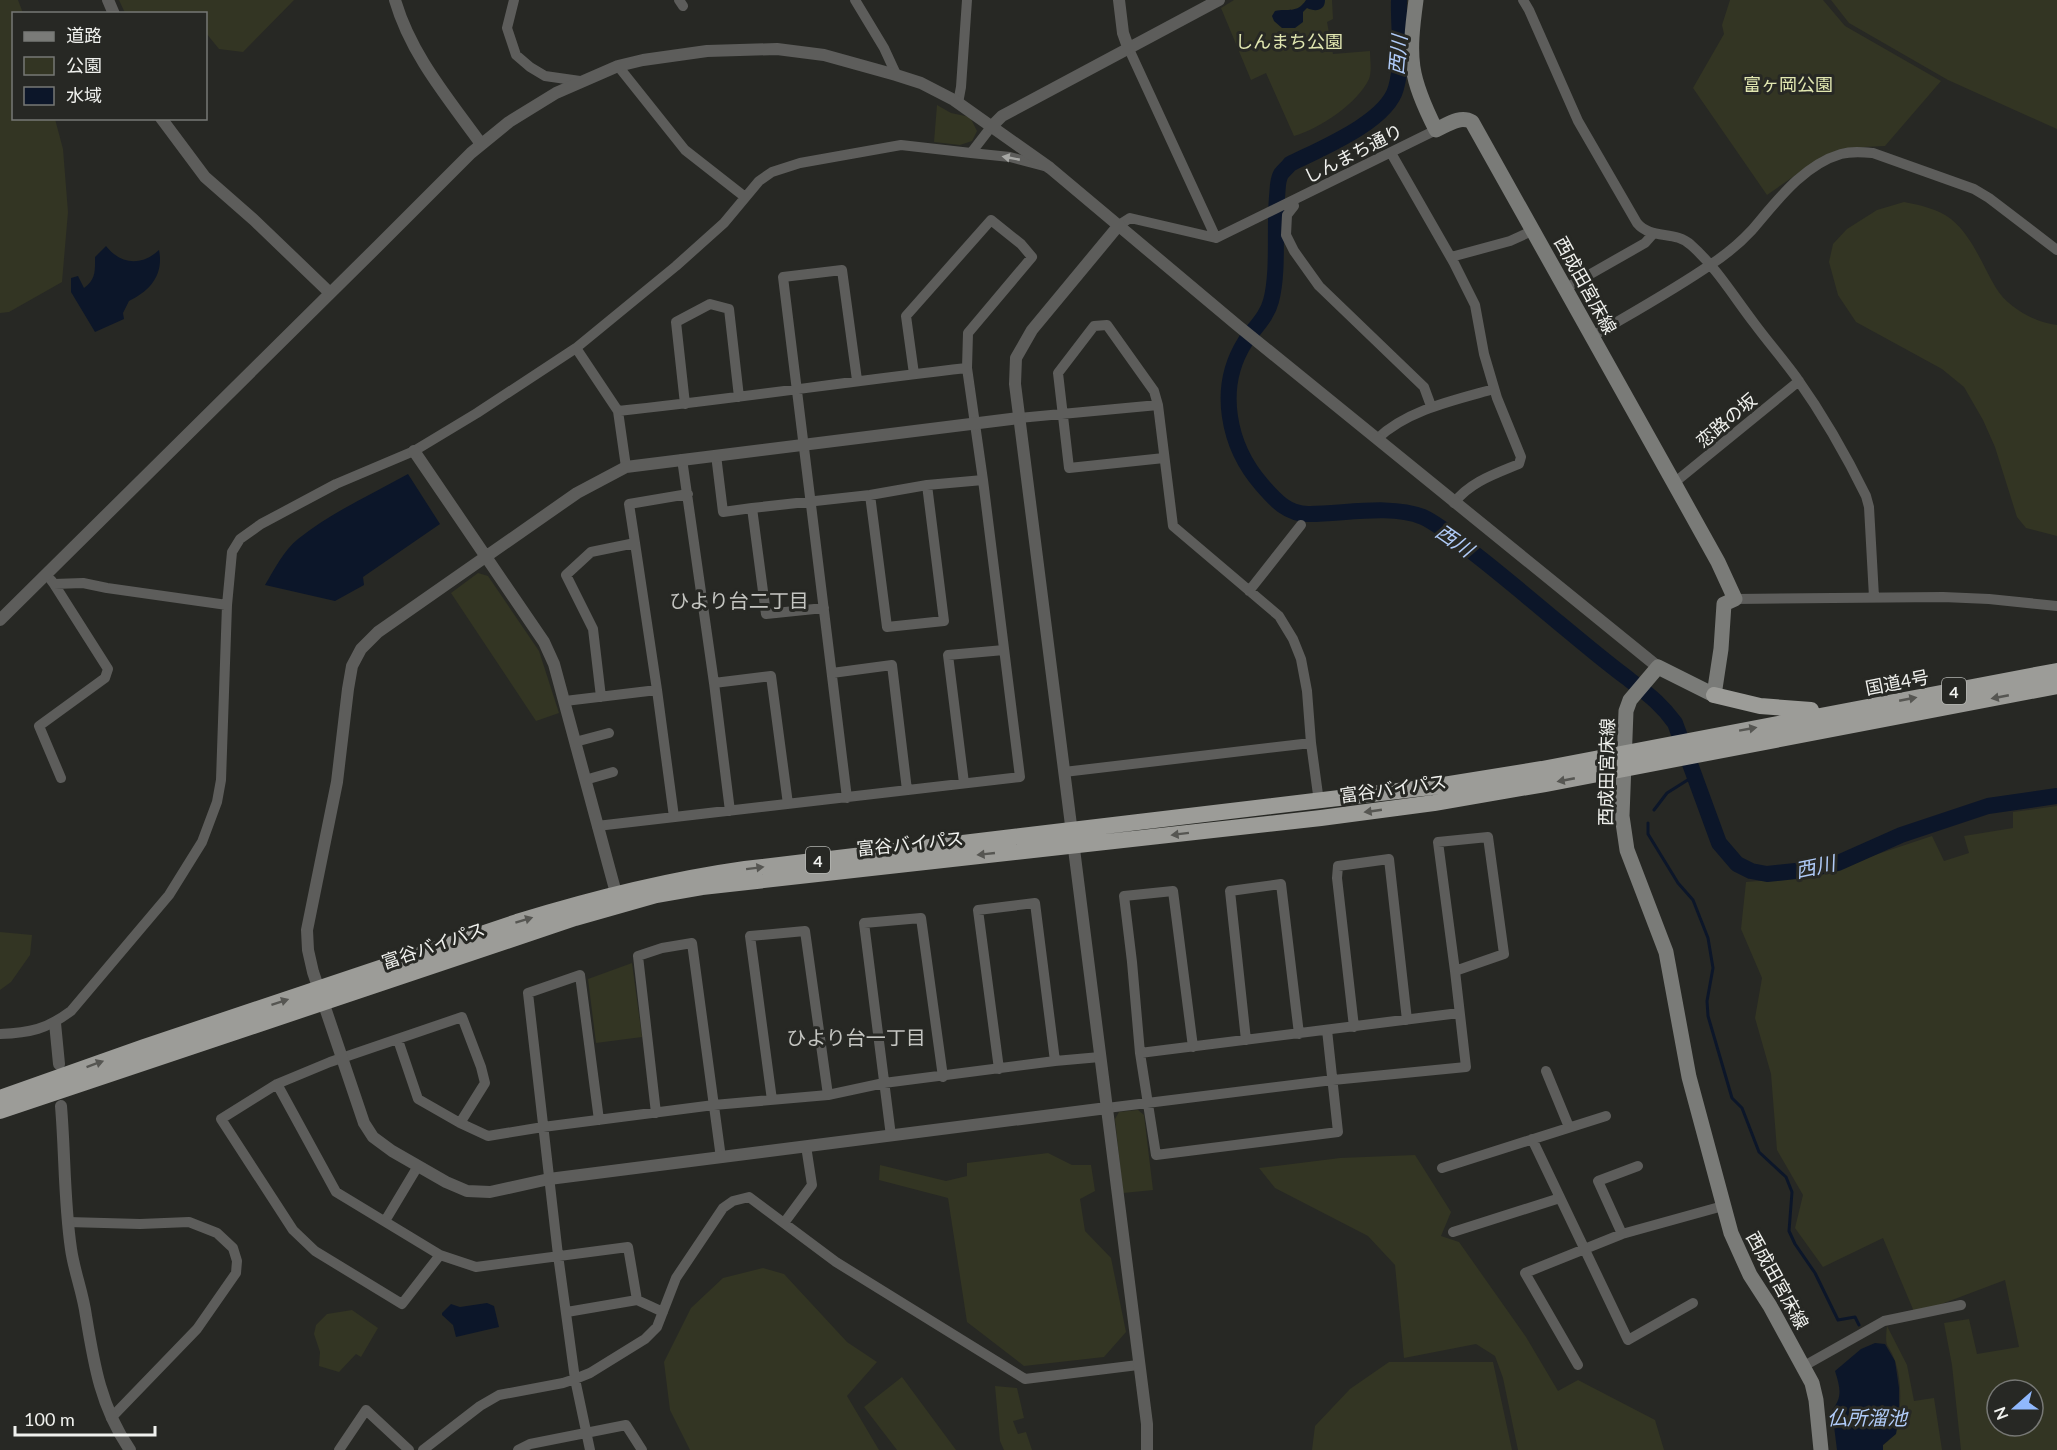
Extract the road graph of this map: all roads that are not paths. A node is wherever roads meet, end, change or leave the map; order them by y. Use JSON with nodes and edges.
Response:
{"nodes":[{"id":1,"x":395,"y":0,"type":"edge"},
{"id":2,"x":514,"y":0,"type":"edge"},
{"id":3,"x":855,"y":0,"type":"edge"},
{"id":4,"x":967,"y":0,"type":"edge"},
{"id":5,"x":1119,"y":0,"type":"edge"},
{"id":6,"x":1219,"y":0,"type":"edge"},
{"id":7,"x":1416,"y":0,"type":"edge"},
{"id":8,"x":1522,"y":0,"type":"edge"},
{"id":9,"x":1128,"y":47,"type":"junction"},
{"id":10,"x":618,"y":66,"type":"junction"},
{"id":11,"x":896,"y":75,"type":"junction"},
{"id":12,"x":580,"y":81,"type":"junction"},
{"id":13,"x":958,"y":103,"type":"junction"},
{"id":14,"x":162,"y":120,"type":"edge"},
{"id":15,"x":991,"y":127,"type":"junction"},
{"id":16,"x":1436,"y":130,"type":"junction"},
{"id":17,"x":481,"y":144,"type":"junction"},
{"id":18,"x":971,"y":153,"type":"junction"},
{"id":19,"x":1391,"y":153,"type":"junction"},
{"id":20,"x":1050,"y":168,"type":"junction"},
{"id":21,"x":745,"y":197,"type":"junction"},
{"id":22,"x":1289,"y":204,"type":"junction"},
{"id":23,"x":1119,"y":225,"type":"junction"},
{"id":24,"x":1534,"y":230,"type":"junction"},
{"id":25,"x":1653,"y":234,"type":"junction"},
{"id":26,"x":1216,"y":238,"type":"junction"},
{"id":27,"x":2057,"y":250,"type":"edge"},
{"id":28,"x":1451,"y":257,"type":"junction"},
{"id":29,"x":1711,"y":265,"type":"junction"},
{"id":30,"x":1566,"y":288,"type":"junction"},
{"id":31,"x":330,"y":293,"type":"junction"},
{"id":32,"x":1593,"y":336,"type":"junction"},
{"id":33,"x":576,"y":348,"type":"junction"},
{"id":34,"x":967,"y":368,"type":"junction"},
{"id":35,"x":914,"y":374,"type":"junction"},
{"id":36,"x":857,"y":380,"type":"junction"},
{"id":37,"x":1798,"y":381,"type":"junction"},
{"id":38,"x":796,"y":389,"type":"junction"},
{"id":39,"x":1494,"y":389,"type":"junction"},
{"id":40,"x":739,"y":397,"type":"junction"},
{"id":41,"x":685,"y":404,"type":"junction"},
{"id":42,"x":1158,"y":405,"type":"junction"},
{"id":43,"x":1431,"y":406,"type":"junction"},
{"id":44,"x":618,"y":411,"type":"junction"},
{"id":45,"x":1063,"y":414,"type":"junction"},
{"id":46,"x":1019,"y":418,"type":"junction"},
{"id":47,"x":975,"y":423,"type":"junction"},
{"id":48,"x":1377,"y":439,"type":"junction"},
{"id":49,"x":802,"y":444,"type":"junction"},
{"id":50,"x":414,"y":451,"type":"junction"},
{"id":51,"x":716,"y":455,"type":"junction"},
{"id":52,"x":1164,"y":458,"type":"junction"},
{"id":53,"x":682,"y":459,"type":"junction"},
{"id":54,"x":626,"y":467,"type":"junction"},
{"id":55,"x":983,"y":480,"type":"junction"},
{"id":56,"x":1674,"y":483,"type":"junction"},
{"id":57,"x":927,"y":485,"type":"junction"},
{"id":58,"x":687,"y":494,"type":"junction"},
{"id":59,"x":870,"y":495,"type":"junction"},
{"id":60,"x":810,"y":500,"type":"junction"},
{"id":61,"x":1454,"y":503,"type":"junction"},
{"id":62,"x":752,"y":508,"type":"junction"},
{"id":63,"x":1301,"y":525,"type":"dead end"},
{"id":64,"x":635,"y":543,"type":"junction"},
{"id":65,"x":486,"y":556,"type":"junction"},
{"id":66,"x":50,"y":579,"type":"junction"},
{"id":67,"x":1249,"y":591,"type":"junction"},
{"id":68,"x":1874,"y":597,"type":"junction"},
{"id":69,"x":1735,"y":599,"type":"junction"},
{"id":70,"x":227,"y":605,"type":"junction"},
{"id":71,"x":2057,"y":606,"type":"edge"},
{"id":72,"x":824,"y":608,"type":"junction"},
{"id":73,"x":0,"y":620,"type":"edge"},
{"id":74,"x":1004,"y":650,"type":"junction"},
{"id":75,"x":2057,"y":670,"type":"edge"},
{"id":76,"x":1654,"y":671,"type":"junction"},
{"id":77,"x":832,"y":673,"type":"junction"},
{"id":78,"x":714,"y":683,"type":"junction"},
{"id":79,"x":2057,"y":686,"type":"edge"},
{"id":80,"x":657,"y":690,"type":"junction"},
{"id":81,"x":1714,"y":695,"type":"junction"},
{"id":82,"x":601,"y":697,"type":"junction"},
{"id":83,"x":565,"y":701,"type":"junction"},
{"id":84,"x":1851,"y":718,"type":"junction"},
{"id":85,"x":609,"y":733,"type":"dead end"},
{"id":86,"x":575,"y":742,"type":"junction"},
{"id":87,"x":1311,"y":743,"type":"junction"},
{"id":88,"x":1666,"y":752,"type":"junction"},
{"id":89,"x":1623,"y":761,"type":"junction"},
{"id":90,"x":613,"y":772,"type":"dead end"},
{"id":91,"x":1064,"y":772,"type":"junction"},
{"id":92,"x":61,"y":778,"type":"dead end"},
{"id":93,"x":585,"y":780,"type":"junction"},
{"id":94,"x":964,"y":783,"type":"junction"},
{"id":95,"x":907,"y":790,"type":"junction"},
{"id":96,"x":847,"y":798,"type":"junction"},
{"id":97,"x":1319,"y":802,"type":"junction"},
{"id":98,"x":788,"y":804,"type":"junction"},
{"id":99,"x":730,"y":811,"type":"junction"},
{"id":100,"x":674,"y":817,"type":"junction"},
{"id":101,"x":597,"y":826,"type":"junction"},
{"id":102,"x":1073,"y":838,"type":"junction"},
{"id":103,"x":616,"y":893,"type":"junction"},
{"id":104,"x":1455,"y":971,"type":"junction"},
{"id":105,"x":322,"y":996,"type":"junction"},
{"id":106,"x":1459,"y":1014,"type":"junction"},
{"id":107,"x":1407,"y":1020,"type":"junction"},
{"id":108,"x":55,"y":1023,"type":"junction"},
{"id":109,"x":1354,"y":1027,"type":"junction"},
{"id":110,"x":1327,"y":1030,"type":"junction"},
{"id":111,"x":0,"y":1034,"type":"edge"},
{"id":112,"x":1299,"y":1034,"type":"junction"},
{"id":113,"x":398,"y":1040,"type":"junction"},
{"id":114,"x":1246,"y":1040,"type":"junction"},
{"id":115,"x":1193,"y":1047,"type":"junction"},
{"id":116,"x":1140,"y":1053,"type":"junction"},
{"id":117,"x":1100,"y":1057,"type":"junction"},
{"id":118,"x":342,"y":1058,"type":"junction"},
{"id":119,"x":1055,"y":1061,"type":"junction"},
{"id":120,"x":59,"y":1064,"type":"dead end"},
{"id":121,"x":999,"y":1069,"type":"junction"},
{"id":122,"x":1546,"y":1071,"type":"dead end"},
{"id":123,"x":943,"y":1077,"type":"junction"},
{"id":124,"x":1333,"y":1080,"type":"junction"},
{"id":125,"x":884,"y":1083,"type":"junction"},
{"id":126,"x":277,"y":1084,"type":"junction"},
{"id":127,"x":828,"y":1095,"type":"junction"},
{"id":128,"x":0,"y":1098,"type":"edge"},
{"id":129,"x":772,"y":1100,"type":"junction"},
{"id":130,"x":1149,"y":1104,"type":"junction"},
{"id":131,"x":714,"y":1105,"type":"junction"},
{"id":132,"x":61,"y":1106,"type":"dead end"},
{"id":133,"x":1107,"y":1108,"type":"junction"},
{"id":134,"x":0,"y":1111,"type":"edge"},
{"id":135,"x":657,"y":1113,"type":"junction"},
{"id":136,"x":1606,"y":1116,"type":"dead end"},
{"id":137,"x":599,"y":1120,"type":"junction"},
{"id":138,"x":460,"y":1123,"type":"junction"},
{"id":139,"x":543,"y":1126,"type":"junction"},
{"id":140,"x":1569,"y":1127,"type":"junction"},
{"id":141,"x":891,"y":1136,"type":"junction"},
{"id":142,"x":1532,"y":1139,"type":"junction"},
{"id":143,"x":806,"y":1146,"type":"junction"},
{"id":144,"x":721,"y":1158,"type":"junction"},
{"id":145,"x":418,"y":1166,"type":"junction"},
{"id":146,"x":1638,"y":1166,"type":"dead end"},
{"id":147,"x":1443,"y":1168,"type":"dead end"},
{"id":148,"x":549,"y":1179,"type":"junction"},
{"id":149,"x":1560,"y":1198,"type":"junction"},
{"id":150,"x":1723,"y":1206,"type":"junction"},
{"id":151,"x":385,"y":1221,"type":"junction"},
{"id":152,"x":68,"y":1222,"type":"junction"},
{"id":153,"x":784,"y":1223,"type":"junction"},
{"id":154,"x":1453,"y":1232,"type":"dead end"},
{"id":155,"x":1622,"y":1234,"type":"junction"},
{"id":156,"x":1585,"y":1249,"type":"junction"},
{"id":157,"x":558,"y":1255,"type":"junction"},
{"id":158,"x":440,"y":1256,"type":"junction"},
{"id":159,"x":637,"y":1300,"type":"junction"},
{"id":160,"x":1693,"y":1303,"type":"dead end"},
{"id":161,"x":1961,"y":1305,"type":"dead end"},
{"id":162,"x":567,"y":1312,"type":"junction"},
{"id":163,"x":663,"y":1312,"type":"junction"},
{"id":164,"x":1138,"y":1365,"type":"junction"},
{"id":165,"x":1578,"y":1365,"type":"dead end"},
{"id":166,"x":1804,"y":1366,"type":"junction"},
{"id":167,"x":575,"y":1379,"type":"junction"},
{"id":168,"x":111,"y":1418,"type":"junction"},
{"id":169,"x":587,"y":1432,"type":"junction"},
{"id":170,"x":532,"y":1447,"type":"edge"},
{"id":171,"x":130,"y":1450,"type":"edge"},
{"id":172,"x":339,"y":1450,"type":"edge"},
{"id":173,"x":409,"y":1450,"type":"edge"},
{"id":174,"x":423,"y":1450,"type":"edge"},
{"id":175,"x":518,"y":1450,"type":"edge"},
{"id":176,"x":590,"y":1450,"type":"edge"},
{"id":177,"x":642,"y":1450,"type":"edge"},
{"id":178,"x":1147,"y":1450,"type":"edge"},
{"id":179,"x":1821,"y":1450,"type":"edge"}],
"edges":[{"from":1,"to":17,"type":"street"},
{"from":2,"to":12,"type":"street"},
{"from":3,"to":11,"type":"street"},
{"from":4,"to":13,"type":"street"},
{"from":5,"to":9,"type":"street"},
{"from":6,"to":9,"type":"street"},
{"from":7,"to":16,"type":"main road"},
{"from":8,"to":25,"type":"street"},
{"from":9,"to":15,"type":"street"},
{"from":9,"to":26,"type":"street"},
{"from":10,"to":11,"type":"street"},
{"from":10,"to":12,"type":"street"},
{"from":10,"to":21,"type":"street"},
{"from":11,"to":13,"type":"street"},
{"from":12,"to":17,"type":"street"},
{"from":13,"to":15,"type":"street"},
{"from":14,"to":31,"type":"street"},
{"from":15,"to":18,"type":"street"},
{"from":15,"to":20,"type":"street"},
{"from":16,"to":19,"type":"street","name":"しんまち通り"},
{"from":16,"to":24,"type":"main road","name":"西成田宮床線"},
{"from":17,"to":31,"type":"street"},
{"from":20,"to":18,"type":"street","one_way":true},
{"from":18,"to":21,"type":"street"},
{"from":19,"to":22,"type":"street","name":"しんまち通り"},
{"from":19,"to":28,"type":"street"},
{"from":20,"to":23,"type":"street"},
{"from":21,"to":33,"type":"street"},
{"from":22,"to":26,"type":"street","name":"しんまち通り"},
{"from":22,"to":43,"type":"street"},
{"from":23,"to":26,"type":"street"},
{"from":23,"to":46,"type":"street"},
{"from":23,"to":48,"type":"street"},
{"from":24,"to":28,"type":"street"},
{"from":24,"to":30,"type":"main road","name":"西成田宮床線"},
{"from":25,"to":29,"type":"street"},
{"from":25,"to":30,"type":"street"},
{"from":27,"to":29,"type":"street"},
{"from":28,"to":39,"type":"street"},
{"from":29,"to":32,"type":"street"},
{"from":29,"to":37,"type":"street"},
{"from":30,"to":32,"type":"main road","name":"西成田宮床線"},
{"from":31,"to":66,"type":"street"},
{"from":32,"to":56,"type":"main road","name":"西成田宮床線"},
{"from":33,"to":44,"type":"street"},
{"from":33,"to":50,"type":"street"},
{"from":34,"to":35,"type":"street"},
{"from":34,"to":35,"type":"street"},
{"from":34,"to":47,"type":"street"},
{"from":35,"to":36,"type":"street"},
{"from":36,"to":38,"type":"street"},
{"from":36,"to":38,"type":"street"},
{"from":37,"to":56,"type":"street","name":"恋路の坂"},
{"from":37,"to":68,"type":"street"},
{"from":38,"to":40,"type":"street"},
{"from":38,"to":49,"type":"street"},
{"from":39,"to":43,"type":"street"},
{"from":39,"to":61,"type":"street"},
{"from":40,"to":41,"type":"street"},
{"from":40,"to":41,"type":"street"},
{"from":41,"to":44,"type":"street"},
{"from":42,"to":45,"type":"street"},
{"from":42,"to":45,"type":"street"},
{"from":42,"to":52,"type":"street"},
{"from":43,"to":48,"type":"street"},
{"from":44,"to":54,"type":"street"},
{"from":45,"to":46,"type":"street"},
{"from":45,"to":52,"type":"street"},
{"from":46,"to":47,"type":"street"},
{"from":46,"to":91,"type":"street"},
{"from":47,"to":49,"type":"street"},
{"from":47,"to":55,"type":"street"},
{"from":48,"to":61,"type":"street"},
{"from":49,"to":51,"type":"street"},
{"from":49,"to":60,"type":"street"},
{"from":50,"to":65,"type":"street"},
{"from":50,"to":70,"type":"street"},
{"from":51,"to":53,"type":"street"},
{"from":51,"to":62,"type":"street"},
{"from":52,"to":67,"type":"street"},
{"from":53,"to":54,"type":"street"},
{"from":53,"to":58,"type":"street"},
{"from":54,"to":65,"type":"street"},
{"from":55,"to":57,"type":"street"},
{"from":55,"to":74,"type":"street"},
{"from":56,"to":69,"type":"main road","name":"西成田宮床線"},
{"from":57,"to":59,"type":"street"},
{"from":57,"to":59,"type":"street"},
{"from":58,"to":64,"type":"street"},
{"from":58,"to":78,"type":"street"},
{"from":59,"to":60,"type":"street"},
{"from":60,"to":62,"type":"street"},
{"from":60,"to":72,"type":"street"},
{"from":61,"to":76,"type":"street"},
{"from":62,"to":72,"type":"street"},
{"from":63,"to":67,"type":"street"},
{"from":64,"to":80,"type":"street"},
{"from":64,"to":82,"type":"street"},
{"from":65,"to":83,"type":"street"},
{"from":65,"to":105,"type":"street"},
{"from":66,"to":70,"type":"street"},
{"from":66,"to":73,"type":"street"},
{"from":66,"to":92,"type":"street"},
{"from":67,"to":87,"type":"street"},
{"from":68,"to":69,"type":"street"},
{"from":68,"to":71,"type":"street"},
{"from":69,"to":81,"type":"main road"},
{"from":70,"to":108,"type":"street"},
{"from":72,"to":77,"type":"street"},
{"from":74,"to":94,"type":"street"},
{"from":74,"to":94,"type":"street"},
{"from":84,"to":75,"type":"highway","name":"国道4号","number":"4","one_way":true},
{"from":76,"to":81,"type":"main road"},
{"from":76,"to":89,"type":"main road","name":"西成田宮床線"},
{"from":77,"to":95,"type":"street"},
{"from":77,"to":96,"type":"street"},
{"from":78,"to":98,"type":"street"},
{"from":78,"to":99,"type":"street"},
{"from":79,"to":84,"type":"highway","name":"国道4号","number":"4","one_way":true},
{"from":80,"to":82,"type":"street"},
{"from":80,"to":100,"type":"street"},
{"from":81,"to":84,"type":"highway"},
{"from":82,"to":83,"type":"street"},
{"from":83,"to":86,"type":"street"},
{"from":84,"to":88,"type":"highway","name":"富谷バイパス","number":"4"},
{"from":88,"to":84,"type":"highway","name":"富谷バイパス","number":"4","one_way":true},
{"from":85,"to":86,"type":"street"},
{"from":86,"to":93,"type":"street"},
{"from":87,"to":91,"type":"street"},
{"from":87,"to":97,"type":"street"},
{"from":88,"to":89,"type":"highway","name":"富谷バイパス","number":"4"},
{"from":89,"to":97,"type":"highway","name":"富谷バイパス","number":"4"},
{"from":89,"to":102,"type":"highway","name":"富谷バイパス","number":"4","one_way":true},
{"from":89,"to":150,"type":"main road","name":"西成田宮床線"},
{"from":90,"to":93,"type":"street"},
{"from":91,"to":102,"type":"street"},
{"from":93,"to":101,"type":"street"},
{"from":94,"to":95,"type":"street"},
{"from":95,"to":96,"type":"street"},
{"from":96,"to":98,"type":"street"},
{"from":97,"to":102,"type":"highway","name":"富谷バイパス","number":"4"},
{"from":98,"to":99,"type":"street"},
{"from":99,"to":100,"type":"street"},
{"from":100,"to":101,"type":"street"},
{"from":101,"to":103,"type":"street"},
{"from":103,"to":102,"type":"highway","name":"富谷バイパス","number":"4","one_way":true},
{"from":102,"to":105,"type":"highway","name":"富谷バイパス","number":"4","one_way":true},
{"from":102,"to":117,"type":"street"},
{"from":105,"to":103,"type":"highway","name":"富谷バイパス","number":"4","one_way":true},
{"from":104,"to":104,"type":"street"},
{"from":104,"to":106,"type":"street"},
{"from":105,"to":118,"type":"street"},
{"from":128,"to":105,"type":"highway","name":"富谷バイパス","number":"4","one_way":true},
{"from":105,"to":134,"type":"highway","name":"富谷バイパス","number":"4"},
{"from":106,"to":107,"type":"street"},
{"from":106,"to":124,"type":"street"},
{"from":107,"to":109,"type":"street"},
{"from":107,"to":109,"type":"street"},
{"from":108,"to":111,"type":"street"},
{"from":108,"to":120,"type":"street"},
{"from":109,"to":110,"type":"street"},
{"from":110,"to":112,"type":"street"},
{"from":110,"to":124,"type":"street"},
{"from":112,"to":114,"type":"street"},
{"from":112,"to":114,"type":"street"},
{"from":113,"to":118,"type":"street"},
{"from":113,"to":138,"type":"street"},
{"from":113,"to":138,"type":"street"},
{"from":114,"to":115,"type":"street"},
{"from":115,"to":116,"type":"street"},
{"from":115,"to":116,"type":"street"},
{"from":116,"to":130,"type":"street"},
{"from":117,"to":119,"type":"street"},
{"from":117,"to":133,"type":"street"},
{"from":118,"to":126,"type":"street"},
{"from":118,"to":145,"type":"street"},
{"from":119,"to":121,"type":"street"},
{"from":119,"to":121,"type":"street"},
{"from":121,"to":123,"type":"street"},
{"from":122,"to":140,"type":"street"},
{"from":123,"to":125,"type":"street"},
{"from":123,"to":125,"type":"street"},
{"from":124,"to":130,"type":"street"},
{"from":124,"to":130,"type":"street"},
{"from":125,"to":127,"type":"street"},
{"from":125,"to":141,"type":"street"},
{"from":126,"to":151,"type":"street"},
{"from":126,"to":158,"type":"street"},
{"from":127,"to":129,"type":"street"},
{"from":127,"to":129,"type":"street"},
{"from":129,"to":131,"type":"street"},
{"from":130,"to":133,"type":"street"},
{"from":131,"to":135,"type":"street"},
{"from":131,"to":135,"type":"street"},
{"from":131,"to":144,"type":"street"},
{"from":132,"to":152,"type":"street"},
{"from":133,"to":141,"type":"street"},
{"from":133,"to":164,"type":"street"},
{"from":135,"to":137,"type":"street"},
{"from":136,"to":140,"type":"street"},
{"from":137,"to":139,"type":"street"},
{"from":137,"to":139,"type":"street"},
{"from":138,"to":139,"type":"street"},
{"from":139,"to":148,"type":"street"},
{"from":140,"to":142,"type":"street"},
{"from":141,"to":143,"type":"street"},
{"from":142,"to":147,"type":"street"},
{"from":142,"to":149,"type":"street"},
{"from":143,"to":144,"type":"street"},
{"from":143,"to":153,"type":"street"},
{"from":144,"to":148,"type":"street"},
{"from":145,"to":148,"type":"street"},
{"from":145,"to":151,"type":"street"},
{"from":146,"to":155,"type":"street"},
{"from":148,"to":157,"type":"street"},
{"from":149,"to":154,"type":"street"},
{"from":149,"to":156,"type":"street"},
{"from":150,"to":155,"type":"street"},
{"from":150,"to":166,"type":"main road","name":"西成田宮床線"},
{"from":151,"to":158,"type":"street"},
{"from":152,"to":168,"type":"street"},
{"from":152,"to":168,"type":"street"},
{"from":153,"to":163,"type":"street"},
{"from":153,"to":164,"type":"street"},
{"from":155,"to":156,"type":"street"},
{"from":156,"to":160,"type":"street"},
{"from":156,"to":165,"type":"street"},
{"from":157,"to":158,"type":"street"},
{"from":157,"to":159,"type":"street"},
{"from":157,"to":162,"type":"street"},
{"from":159,"to":162,"type":"street"},
{"from":159,"to":163,"type":"street"},
{"from":161,"to":166,"type":"street"},
{"from":162,"to":167,"type":"street"},
{"from":163,"to":167,"type":"street"},
{"from":164,"to":178,"type":"street"},
{"from":166,"to":179,"type":"main road","name":"西成田宮床線"},
{"from":167,"to":169,"type":"street"},
{"from":167,"to":174,"type":"street"},
{"from":168,"to":171,"type":"street"},
{"from":169,"to":170,"type":"street"},
{"from":169,"to":176,"type":"street"},
{"from":169,"to":177,"type":"street"},
{"from":170,"to":175,"type":"street"},
{"from":172,"to":173,"type":"street"}]}
